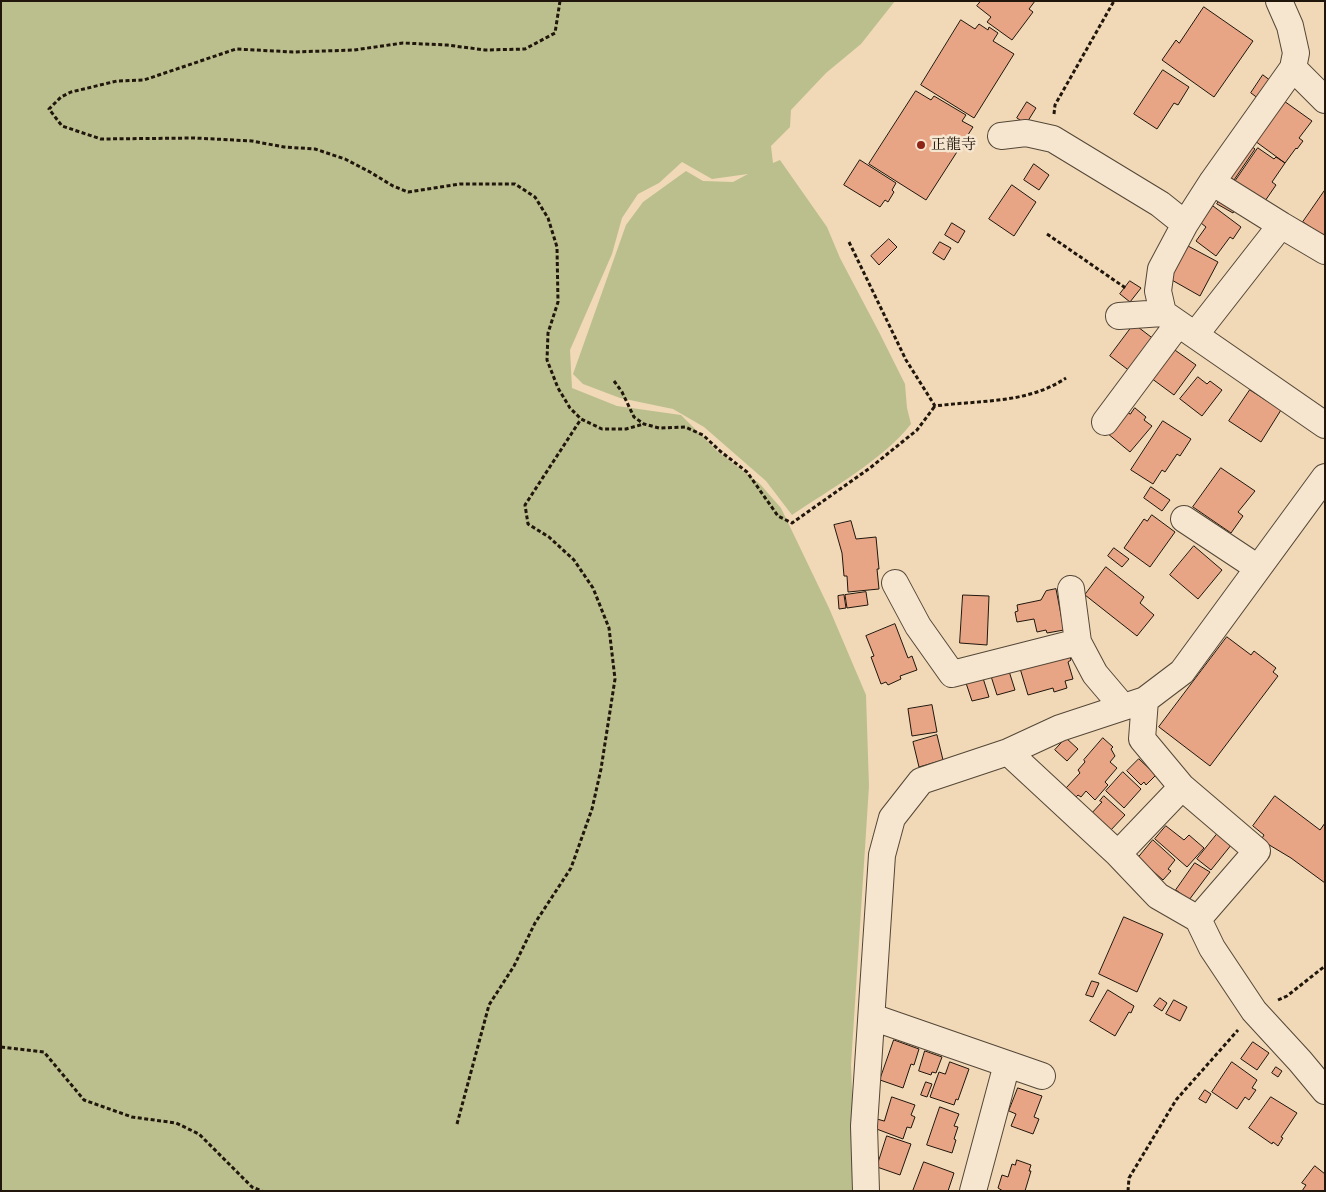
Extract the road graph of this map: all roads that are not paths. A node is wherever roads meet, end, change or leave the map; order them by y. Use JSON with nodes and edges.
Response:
{"nodes":[{"id":1,"x":1279,"y":1,"type":"edge"},
{"id":2,"x":1293,"y":68,"type":"junction"},
{"id":3,"x":1325,"y":100,"type":"edge"},
{"id":4,"x":1001,"y":136,"type":"dead end"},
{"id":5,"x":1212,"y":182,"type":"junction"},
{"id":6,"x":1185,"y":224,"type":"junction"},
{"id":7,"x":1282,"y":225,"type":"junction"},
{"id":8,"x":1325,"y":251,"type":"edge"},
{"id":9,"x":1119,"y":316,"type":"dead end"},
{"id":10,"x":1179,"y":324,"type":"junction"},
{"id":11,"x":1105,"y":422,"type":"dead end"},
{"id":12,"x":1325,"y":424,"type":"edge"},
{"id":13,"x":1325,"y":477,"type":"edge"},
{"id":14,"x":1184,"y":519,"type":"dead end"},
{"id":15,"x":1258,"y":568,"type":"junction"},
{"id":16,"x":895,"y":583,"type":"dead end"},
{"id":17,"x":1071,"y":589,"type":"dead end"},
{"id":18,"x":1078,"y":642,"type":"junction"},
{"id":19,"x":1134,"y":704,"type":"junction"},
{"id":20,"x":1008,"y":752,"type":"junction"},
{"id":21,"x":1182,"y":787,"type":"junction"},
{"id":22,"x":1118,"y":854,"type":"junction"},
{"id":23,"x":1198,"y":919,"type":"junction"},
{"id":24,"x":872,"y":1017,"type":"junction"},
{"id":25,"x":1007,"y":1064,"type":"junction"},
{"id":26,"x":1042,"y":1076,"type":"dead end"},
{"id":27,"x":1325,"y":1091,"type":"edge"},
{"id":28,"x":866,"y":1191,"type":"edge"},
{"id":29,"x":973,"y":1191,"type":"edge"}],
"edges":[{"from":1,"to":2,"type":"street"},
{"from":2,"to":3,"type":"street"},
{"from":2,"to":5,"type":"street"},
{"from":4,"to":6,"type":"street"},
{"from":5,"to":6,"type":"street"},
{"from":5,"to":7,"type":"street"},
{"from":6,"to":10,"type":"street"},
{"from":7,"to":8,"type":"street"},
{"from":7,"to":10,"type":"street"},
{"from":9,"to":10,"type":"street"},
{"from":10,"to":11,"type":"street"},
{"from":10,"to":12,"type":"street"},
{"from":13,"to":15,"type":"street"},
{"from":14,"to":15,"type":"street"},
{"from":15,"to":19,"type":"street"},
{"from":16,"to":18,"type":"street"},
{"from":17,"to":18,"type":"street"},
{"from":18,"to":19,"type":"street"},
{"from":19,"to":20,"type":"street"},
{"from":19,"to":21,"type":"street"},
{"from":20,"to":22,"type":"street"},
{"from":20,"to":24,"type":"street"},
{"from":21,"to":22,"type":"street"},
{"from":21,"to":23,"type":"street"},
{"from":22,"to":23,"type":"street"},
{"from":23,"to":27,"type":"street"},
{"from":24,"to":25,"type":"street"},
{"from":24,"to":28,"type":"street"},
{"from":25,"to":26,"type":"street"},
{"from":25,"to":29,"type":"street"}]}
